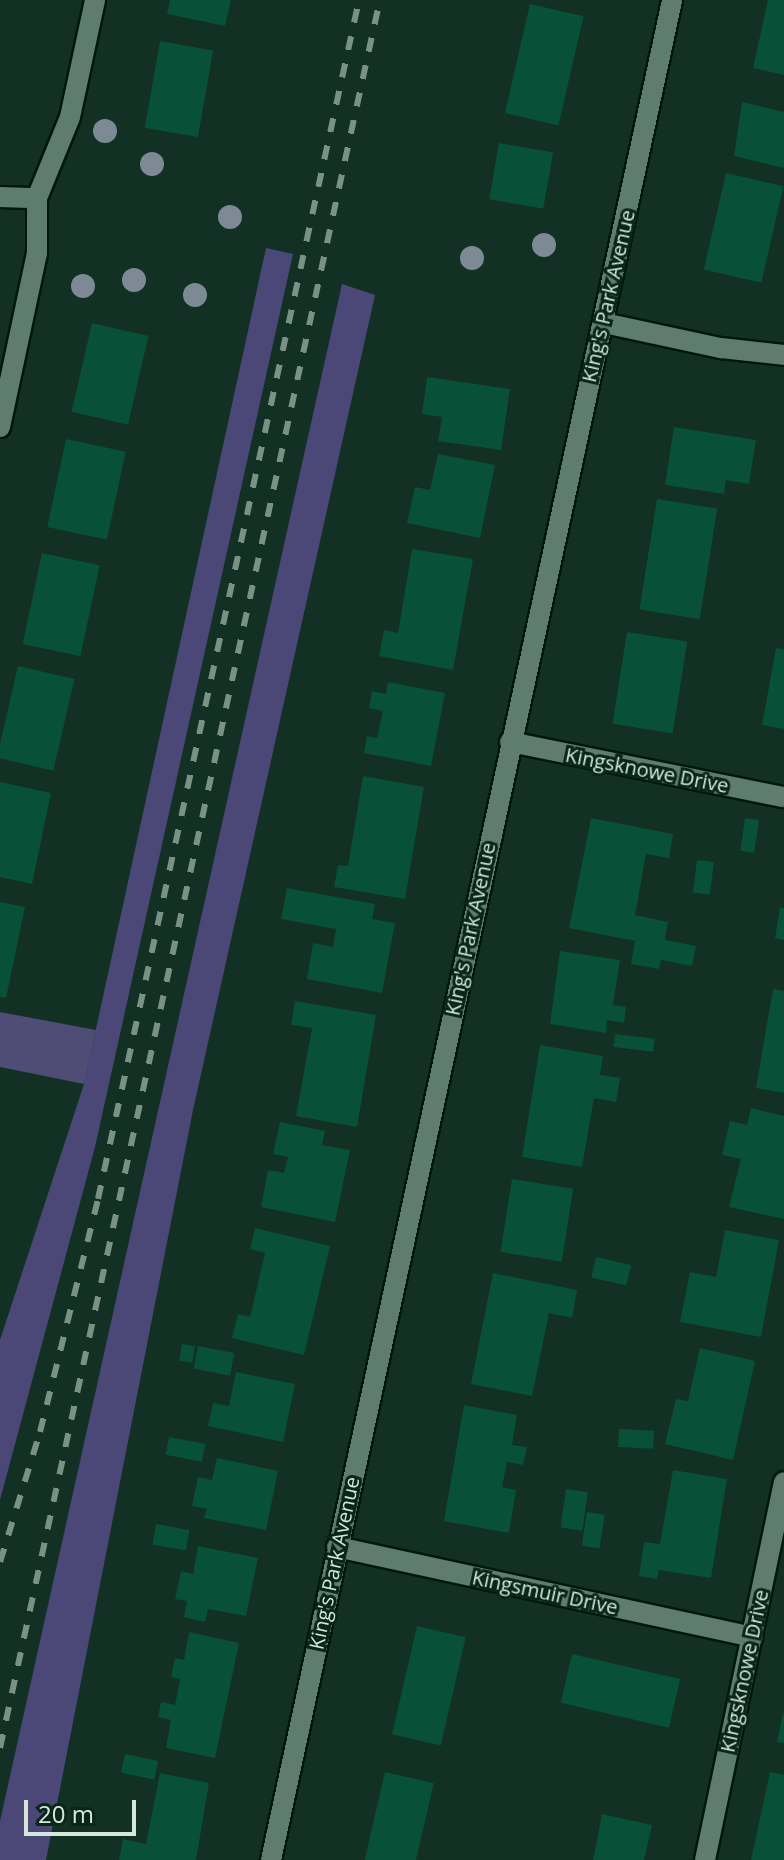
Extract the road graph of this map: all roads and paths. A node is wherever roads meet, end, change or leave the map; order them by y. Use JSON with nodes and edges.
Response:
{"nodes":[{"id":1,"x":95,"y":0,"type":"edge"},
{"id":2,"x":672,"y":0,"type":"edge"},
{"id":3,"x":0,"y":197,"type":"edge"},
{"id":4,"x":37,"y":198,"type":"junction"},
{"id":5,"x":604,"y":323,"type":"junction"},
{"id":6,"x":784,"y":355,"type":"edge"},
{"id":7,"x":0,"y":427,"type":"edge"},
{"id":8,"x":510,"y":742,"type":"junction"},
{"id":9,"x":784,"y":797,"type":"edge"},
{"id":10,"x":784,"y":1482,"type":"edge"},
{"id":11,"x":337,"y":1547,"type":"junction"},
{"id":12,"x":752,"y":1637,"type":"junction"},
{"id":13,"x":271,"y":1860,"type":"edge"},
{"id":14,"x":705,"y":1860,"type":"edge"}],
"edges":[{"from":1,"to":4,"type":"main road"},
{"from":2,"to":5,"type":"main road","name":"King's Park Avenue"},
{"from":3,"to":4,"type":"main road"},
{"from":4,"to":7,"type":"main road"},
{"from":5,"to":6,"type":"main road"},
{"from":5,"to":8,"type":"main road","name":"King's Park Avenue"},
{"from":8,"to":9,"type":"main road","name":"Kingsknowe Drive"},
{"from":8,"to":11,"type":"main road","name":"King's Park Avenue"},
{"from":10,"to":12,"type":"main road","name":"Kingsknowe Drive"},
{"from":11,"to":12,"type":"main road","name":"Kingsmuir Drive"},
{"from":11,"to":13,"type":"main road","name":"King's Park Avenue"},
{"from":12,"to":14,"type":"main road","name":"Kingsknowe Drive"}]}
